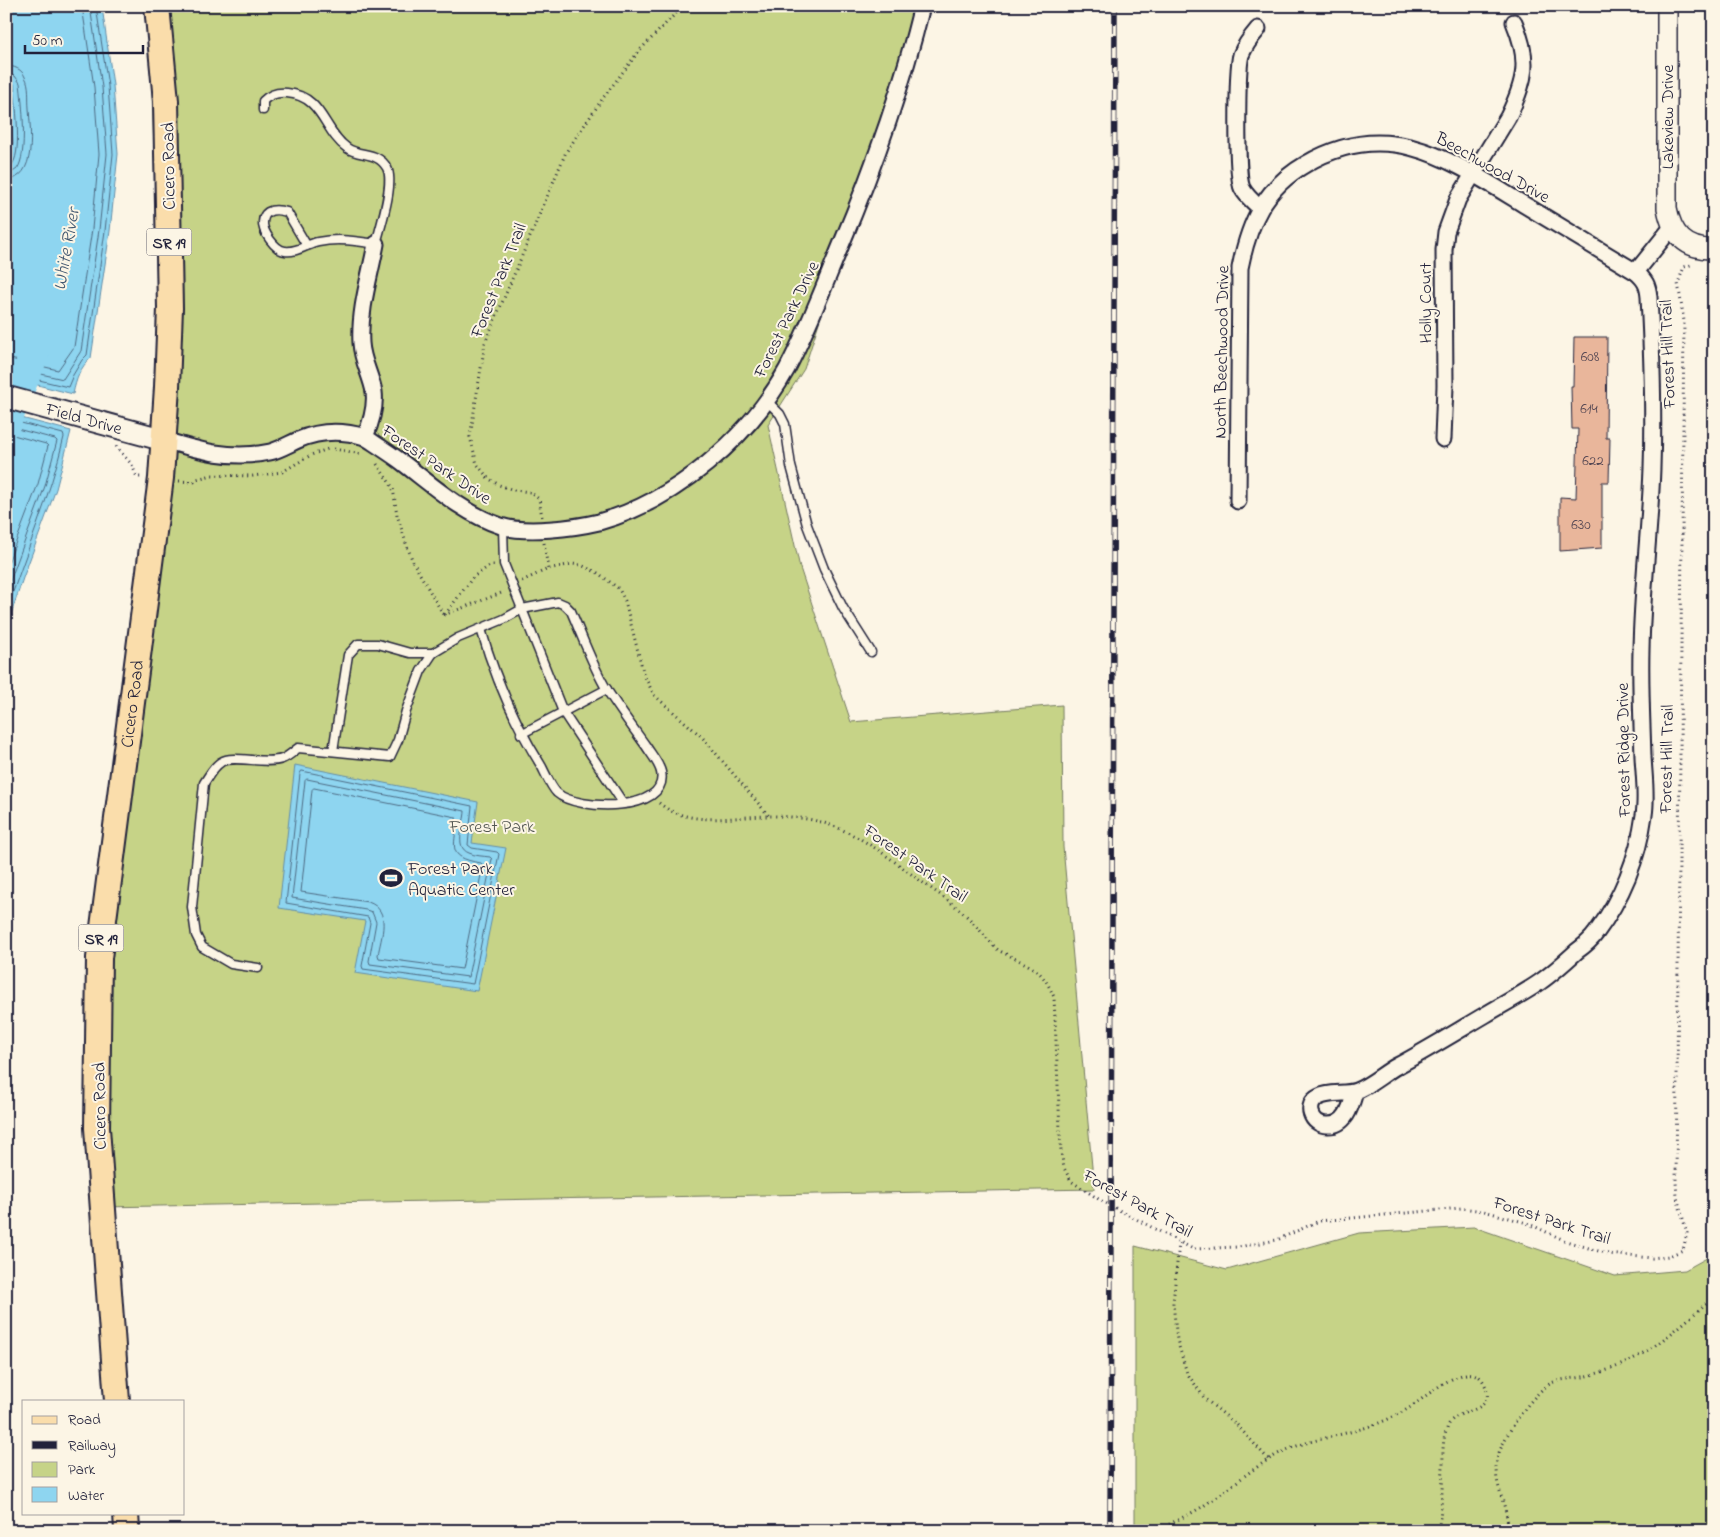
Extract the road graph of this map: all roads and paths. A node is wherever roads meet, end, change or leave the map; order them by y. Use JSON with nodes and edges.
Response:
{"nodes":[{"id":1,"x":157,"y":6,"type":"edge"},
{"id":2,"x":683,"y":6,"type":"edge"},
{"id":3,"x":922,"y":6,"type":"edge"},
{"id":4,"x":1667,"y":6,"type":"edge"},
{"id":5,"x":1514,"y":22,"type":"dead end"},
{"id":6,"x":1258,"y":29,"type":"dead end"},
{"id":7,"x":263,"y":110,"type":"dead end"},
{"id":8,"x":1473,"y":174,"type":"junction"},
{"id":9,"x":1260,"y":208,"type":"junction"},
{"id":10,"x":1672,"y":227,"type":"junction"},
{"id":11,"x":376,"y":244,"type":"junction"},
{"id":12,"x":306,"y":246,"type":"junction"},
{"id":13,"x":1714,"y":249,"type":"edge"},
{"id":14,"x":1684,"y":267,"type":"dead end"},
{"id":15,"x":1636,"y":272,"type":"junction"},
{"id":16,"x":6,"y":397,"type":"edge"},
{"id":17,"x":766,"y":400,"type":"junction"},
{"id":18,"x":109,"y":433,"type":"junction"},
{"id":19,"x":365,"y":437,"type":"junction"},
{"id":20,"x":164,"y":440,"type":"junction"},
{"id":21,"x":1443,"y":440,"type":"dead end"},
{"id":22,"x":368,"y":457,"type":"dead end"},
{"id":23,"x":373,"y":461,"type":"dead end"},
{"id":24,"x":160,"y":478,"type":"junction"},
{"id":25,"x":1238,"y":501,"type":"dead end"},
{"id":26,"x":503,"y":527,"type":"junction"},
{"id":27,"x":542,"y":529,"type":"junction"},
{"id":28,"x":504,"y":564,"type":"junction"},
{"id":29,"x":548,"y":569,"type":"junction"},
{"id":30,"x":512,"y":586,"type":"junction"},
{"id":31,"x":522,"y":609,"type":"junction"},
{"id":32,"x":444,"y":616,"type":"junction"},
{"id":33,"x":481,"y":629,"type":"junction"},
{"id":34,"x":871,"y":652,"type":"dead end"},
{"id":35,"x":433,"y":653,"type":"junction"},
{"id":36,"x":607,"y":689,"type":"junction"},
{"id":37,"x":563,"y":712,"type":"junction"},
{"id":38,"x":521,"y":734,"type":"junction"},
{"id":39,"x":333,"y":751,"type":"junction"},
{"id":40,"x":623,"y":803,"type":"junction"},
{"id":41,"x":659,"y":803,"type":"dead end"},
{"id":42,"x":769,"y":816,"type":"junction"},
{"id":43,"x":258,"y":968,"type":"dead end"},
{"id":44,"x":1355,"y":1092,"type":"dead end"},
{"id":45,"x":1179,"y":1243,"type":"junction"},
{"id":46,"x":1682,"y":1250,"type":"joint"},
{"id":47,"x":1714,"y":1296,"type":"edge"},
{"id":48,"x":117,"y":1400,"type":"edge"},
{"id":49,"x":1269,"y":1460,"type":"junction"},
{"id":50,"x":126,"y":1514,"type":"edge"},
{"id":51,"x":127,"y":1531,"type":"edge"},
{"id":52,"x":1162,"y":1531,"type":"edge"},
{"id":53,"x":1438,"y":1531,"type":"edge"},
{"id":54,"x":1508,"y":1531,"type":"edge"}],
"edges":[{"from":1,"to":20,"type":"main road","name":"Cicero Road","number":"SR 19"},
{"from":2,"to":27,"type":"path","name":"Forest Park Trail"},
{"from":3,"to":17,"type":"street","name":"Forest Park Drive"},
{"from":4,"to":10,"type":"street","name":"Lakeview Drive"},
{"from":5,"to":8,"type":"street","name":"Holly Court"},
{"from":6,"to":9,"type":"street"},
{"from":7,"to":11,"type":"lane"},
{"from":8,"to":9,"type":"street","name":"Beechwood Drive"},
{"from":8,"to":15,"type":"street","name":"Beechwood Drive"},
{"from":8,"to":21,"type":"street","name":"Holly Court"},
{"from":9,"to":25,"type":"street","name":"North Beechwood Drive"},
{"from":10,"to":13,"type":"street"},
{"from":10,"to":15,"type":"street"},
{"from":11,"to":12,"type":"lane"},
{"from":11,"to":19,"type":"street"},
{"from":12,"to":12,"type":"lane"},
{"from":14,"to":46,"type":"path","name":"Forest Hill Trail"},
{"from":15,"to":44,"type":"street","name":"Forest Ridge Drive"},
{"from":16,"to":18,"type":"main road","name":"Field Drive"},
{"from":17,"to":27,"type":"street","name":"Forest Park Drive"},
{"from":17,"to":34,"type":"lane"},
{"from":18,"to":20,"type":"main road","name":"Field Drive"},
{"from":18,"to":24,"type":"path"},
{"from":19,"to":20,"type":"street","name":"Forest Park Drive"},
{"from":19,"to":26,"type":"street","name":"Forest Park Drive"},
{"from":20,"to":24,"type":"main road","name":"Cicero Road","number":"SR 19"},
{"from":22,"to":24,"type":"path"},
{"from":23,"to":32,"type":"path"},
{"from":24,"to":48,"type":"main road","name":"Cicero Road","number":"SR 19"},
{"from":26,"to":27,"type":"street","name":"Forest Park Drive"},
{"from":26,"to":28,"type":"lane"},
{"from":27,"to":29,"type":"path","name":"Forest Park Trail"},
{"from":28,"to":30,"type":"lane"},
{"from":28,"to":32,"type":"path"},
{"from":29,"to":30,"type":"path"},
{"from":29,"to":42,"type":"path"},
{"from":30,"to":31,"type":"lane"},
{"from":30,"to":32,"type":"path"},
{"from":31,"to":33,"type":"lane"},
{"from":31,"to":36,"type":"lane"},
{"from":31,"to":37,"type":"lane"},
{"from":33,"to":35,"type":"lane"},
{"from":33,"to":38,"type":"lane"},
{"from":35,"to":39,"type":"lane"},
{"from":35,"to":39,"type":"lane"},
{"from":36,"to":37,"type":"lane"},
{"from":36,"to":40,"type":"lane"},
{"from":37,"to":38,"type":"lane"},
{"from":37,"to":40,"type":"lane"},
{"from":38,"to":40,"type":"lane"},
{"from":39,"to":43,"type":"lane"},
{"from":41,"to":42,"type":"path","name":"Forest Park Trail"},
{"from":42,"to":45,"type":"path","name":"Forest Park Trail"},
{"from":45,"to":46,"type":"path","name":"Forest Park Trail"},
{"from":45,"to":49,"type":"path"},
{"from":47,"to":54,"type":"path"},
{"from":49,"to":52,"type":"path"},
{"from":49,"to":53,"type":"path"},
{"from":50,"to":51,"type":"main road"}]}
